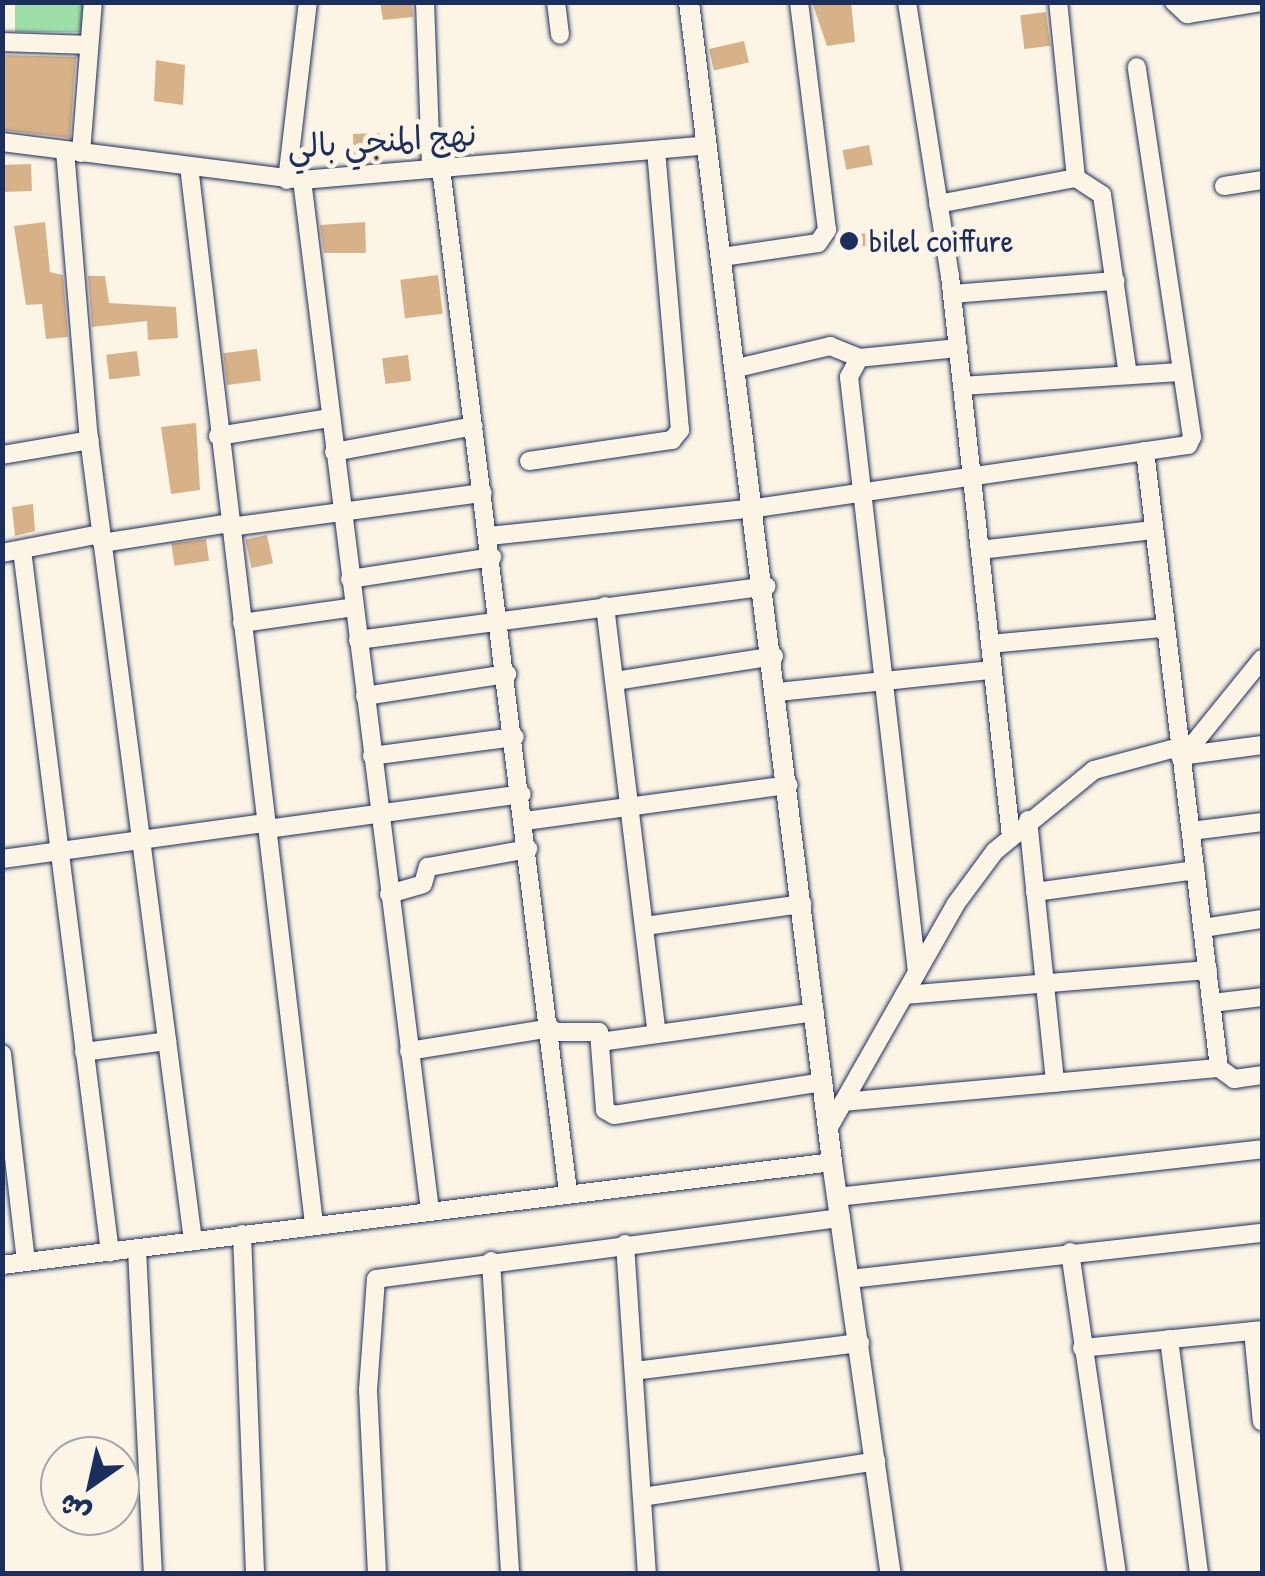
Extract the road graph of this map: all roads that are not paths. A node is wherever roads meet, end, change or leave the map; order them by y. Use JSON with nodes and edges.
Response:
{"nodes":[{"id":1,"x":93,"y":2,"type":"edge"},
{"id":2,"x":308,"y":2,"type":"edge"},
{"id":3,"x":424,"y":2,"type":"edge"},
{"id":4,"x":556,"y":2,"type":"edge"},
{"id":5,"x":689,"y":2,"type":"edge"},
{"id":6,"x":800,"y":2,"type":"edge"},
{"id":7,"x":907,"y":2,"type":"edge"},
{"id":8,"x":1058,"y":2,"type":"edge"},
{"id":9,"x":1174,"y":2,"type":"edge"},
{"id":10,"x":1262,"y":2,"type":"edge"},
{"id":11,"x":560,"y":34,"type":"dead end"},
{"id":12,"x":2,"y":42,"type":"edge"},
{"id":13,"x":89,"y":45,"type":"junction"},
{"id":14,"x":1137,"y":67,"type":"dead end"},
{"id":15,"x":2,"y":142,"type":"edge"},
{"id":16,"x":706,"y":145,"type":"junction"},
{"id":17,"x":73,"y":151,"type":"junction"},
{"id":18,"x":656,"y":151,"type":"junction"},
{"id":19,"x":190,"y":166,"type":"junction"},
{"id":20,"x":436,"y":168,"type":"junction"},
{"id":21,"x":1076,"y":178,"type":"junction"},
{"id":22,"x":294,"y":180,"type":"junction"},
{"id":23,"x":1262,"y":180,"type":"edge"},
{"id":24,"x":1224,"y":186,"type":"dead end"},
{"id":25,"x":938,"y":204,"type":"junction"},
{"id":26,"x":722,"y":257,"type":"junction"},
{"id":27,"x":1114,"y":281,"type":"junction"},
{"id":28,"x":952,"y":294,"type":"junction"},
{"id":29,"x":958,"y":348,"type":"junction"},
{"id":30,"x":859,"y":358,"type":"junction"},
{"id":31,"x":738,"y":368,"type":"junction"},
{"id":32,"x":1179,"y":372,"type":"junction"},
{"id":33,"x":1128,"y":375,"type":"junction"},
{"id":34,"x":962,"y":386,"type":"junction"},
{"id":35,"x":330,"y":418,"type":"junction"},
{"id":36,"x":474,"y":426,"type":"junction"},
{"id":37,"x":218,"y":436,"type":"junction"},
{"id":38,"x":90,"y":440,"type":"junction"},
{"id":39,"x":1145,"y":450,"type":"junction"},
{"id":40,"x":334,"y":452,"type":"junction"},
{"id":41,"x":2,"y":454,"type":"edge"},
{"id":42,"x":530,"y":461,"type":"dead end"},
{"id":43,"x":971,"y":475,"type":"junction"},
{"id":44,"x":861,"y":490,"type":"junction"},
{"id":45,"x":483,"y":493,"type":"junction"},
{"id":46,"x":756,"y":508,"type":"junction"},
{"id":47,"x":342,"y":514,"type":"junction"},
{"id":48,"x":230,"y":525,"type":"junction"},
{"id":49,"x":1153,"y":530,"type":"junction"},
{"id":50,"x":489,"y":536,"type":"junction"},
{"id":51,"x":101,"y":539,"type":"junction"},
{"id":52,"x":22,"y":550,"type":"junction"},
{"id":53,"x":980,"y":550,"type":"junction"},
{"id":54,"x":2,"y":553,"type":"edge"},
{"id":55,"x":492,"y":557,"type":"junction"},
{"id":56,"x":350,"y":578,"type":"junction"},
{"id":57,"x":766,"y":586,"type":"junction"},
{"id":58,"x":605,"y":606,"type":"junction"},
{"id":59,"x":354,"y":608,"type":"junction"},
{"id":60,"x":500,"y":619,"type":"junction"},
{"id":61,"x":242,"y":623,"type":"junction"},
{"id":62,"x":1163,"y":628,"type":"junction"},
{"id":63,"x":358,"y":640,"type":"junction"},
{"id":64,"x":990,"y":644,"type":"junction"},
{"id":65,"x":774,"y":656,"type":"junction"},
{"id":66,"x":1262,"y":659,"type":"edge"},
{"id":67,"x":992,"y":670,"type":"junction"},
{"id":68,"x":507,"y":674,"type":"junction"},
{"id":69,"x":886,"y":677,"type":"junction"},
{"id":70,"x":615,"y":681,"type":"junction"},
{"id":71,"x":778,"y":692,"type":"junction"},
{"id":72,"x":365,"y":696,"type":"junction"},
{"id":73,"x":515,"y":737,"type":"junction"},
{"id":74,"x":1262,"y":745,"type":"edge"},
{"id":75,"x":1179,"y":753,"type":"junction"},
{"id":76,"x":372,"y":756,"type":"junction"},
{"id":77,"x":789,"y":786,"type":"junction"},
{"id":78,"x":522,"y":794,"type":"junction"},
{"id":79,"x":630,"y":802,"type":"junction"},
{"id":80,"x":380,"y":816,"type":"junction"},
{"id":81,"x":1028,"y":820,"type":"junction"},
{"id":82,"x":525,"y":821,"type":"junction"},
{"id":83,"x":1262,"y":822,"type":"edge"},
{"id":84,"x":266,"y":826,"type":"junction"},
{"id":85,"x":1191,"y":831,"type":"junction"},
{"id":86,"x":1010,"y":837,"type":"junction"},
{"id":87,"x":142,"y":843,"type":"junction"},
{"id":88,"x":528,"y":849,"type":"junction"},
{"id":89,"x":58,"y":852,"type":"junction"},
{"id":90,"x":2,"y":858,"type":"edge"},
{"id":91,"x":1196,"y":870,"type":"junction"},
{"id":92,"x":1036,"y":892,"type":"junction"},
{"id":93,"x":389,"y":894,"type":"junction"},
{"id":94,"x":802,"y":904,"type":"junction"},
{"id":95,"x":1262,"y":918,"type":"edge"},
{"id":96,"x":644,"y":926,"type":"junction"},
{"id":97,"x":1203,"y":928,"type":"junction"},
{"id":98,"x":1208,"y":970,"type":"junction"},
{"id":99,"x":917,"y":972,"type":"junction"},
{"id":100,"x":1045,"y":986,"type":"junction"},
{"id":101,"x":904,"y":995,"type":"junction"},
{"id":102,"x":1262,"y":997,"type":"edge"},
{"id":103,"x":1212,"y":1003,"type":"junction"},
{"id":104,"x":815,"y":1012,"type":"junction"},
{"id":105,"x":551,"y":1030,"type":"junction"},
{"id":106,"x":657,"y":1034,"type":"junction"},
{"id":107,"x":167,"y":1041,"type":"junction"},
{"id":108,"x":600,"y":1042,"type":"junction"},
{"id":109,"x":409,"y":1050,"type":"junction"},
{"id":110,"x":84,"y":1052,"type":"junction"},
{"id":111,"x":2,"y":1054,"type":"edge"},
{"id":112,"x":1220,"y":1068,"type":"junction"},
{"id":113,"x":1262,"y":1075,"type":"edge"},
{"id":114,"x":823,"y":1082,"type":"junction"},
{"id":115,"x":1054,"y":1083,"type":"junction"},
{"id":116,"x":843,"y":1102,"type":"junction"},
{"id":117,"x":828,"y":1128,"type":"junction"},
{"id":118,"x":1262,"y":1150,"type":"edge"},
{"id":119,"x":832,"y":1162,"type":"junction"},
{"id":120,"x":568,"y":1192,"type":"junction"},
{"id":121,"x":839,"y":1207,"type":"junction"},
{"id":122,"x":430,"y":1210,"type":"junction"},
{"id":123,"x":314,"y":1224,"type":"junction"},
{"id":124,"x":1262,"y":1233,"type":"edge"},
{"id":125,"x":242,"y":1234,"type":"junction"},
{"id":126,"x":193,"y":1242,"type":"junction"},
{"id":127,"x":625,"y":1244,"type":"junction"},
{"id":128,"x":137,"y":1249,"type":"junction"},
{"id":129,"x":1070,"y":1252,"type":"junction"},
{"id":130,"x":110,"y":1253,"type":"junction"},
{"id":131,"x":491,"y":1261,"type":"junction"},
{"id":132,"x":26,"y":1262,"type":"junction"},
{"id":133,"x":2,"y":1265,"type":"edge"},
{"id":134,"x":850,"y":1279,"type":"junction"},
{"id":135,"x":1258,"y":1330,"type":"edge"},
{"id":136,"x":1170,"y":1339,"type":"junction"},
{"id":137,"x":860,"y":1344,"type":"junction"},
{"id":138,"x":1082,"y":1348,"type":"junction"},
{"id":139,"x":634,"y":1371,"type":"junction"},
{"id":140,"x":1262,"y":1422,"type":"edge"},
{"id":141,"x":876,"y":1461,"type":"junction"},
{"id":142,"x":642,"y":1497,"type":"junction"},
{"id":143,"x":153,"y":1574,"type":"edge"},
{"id":144,"x":255,"y":1574,"type":"edge"},
{"id":145,"x":377,"y":1574,"type":"edge"},
{"id":146,"x":510,"y":1574,"type":"edge"},
{"id":147,"x":647,"y":1574,"type":"edge"},
{"id":148,"x":891,"y":1574,"type":"edge"},
{"id":149,"x":1117,"y":1574,"type":"edge"},
{"id":150,"x":1199,"y":1574,"type":"edge"}],
"edges":[{"from":1,"to":13,"type":"street"},
{"from":2,"to":22,"type":"street"},
{"from":3,"to":20,"type":"street"},
{"from":4,"to":11,"type":"street"},
{"from":5,"to":16,"type":"street"},
{"from":6,"to":26,"type":"street"},
{"from":7,"to":25,"type":"street"},
{"from":8,"to":21,"type":"street"},
{"from":9,"to":10,"type":"street"},
{"from":12,"to":13,"type":"street"},
{"from":13,"to":17,"type":"street"},
{"from":14,"to":32,"type":"street"},
{"from":15,"to":17,"type":"street","name":"نهج المنجي بالي"},
{"from":16,"to":18,"type":"street","name":"نهج المنجي بالي"},
{"from":16,"to":26,"type":"street"},
{"from":17,"to":19,"type":"street","name":"نهج المنجي بالي"},
{"from":17,"to":38,"type":"street"},
{"from":18,"to":20,"type":"street","name":"نهج المنجي بالي"},
{"from":18,"to":42,"type":"street"},
{"from":19,"to":22,"type":"street","name":"نهج المنجي بالي"},
{"from":19,"to":37,"type":"street"},
{"from":20,"to":22,"type":"street","name":"نهج المنجي بالي"},
{"from":20,"to":36,"type":"street"},
{"from":21,"to":25,"type":"street"},
{"from":21,"to":27,"type":"street"},
{"from":22,"to":35,"type":"street"},
{"from":23,"to":24,"type":"street"},
{"from":25,"to":28,"type":"street"},
{"from":26,"to":31,"type":"street"},
{"from":27,"to":28,"type":"street"},
{"from":27,"to":33,"type":"street"},
{"from":28,"to":29,"type":"street"},
{"from":29,"to":30,"type":"street"},
{"from":29,"to":34,"type":"street"},
{"from":30,"to":31,"type":"street"},
{"from":30,"to":44,"type":"street"},
{"from":31,"to":46,"type":"street"},
{"from":32,"to":33,"type":"street"},
{"from":32,"to":39,"type":"street"},
{"from":33,"to":34,"type":"street"},
{"from":34,"to":43,"type":"street"},
{"from":35,"to":37,"type":"street"},
{"from":35,"to":40,"type":"street"},
{"from":36,"to":40,"type":"street"},
{"from":36,"to":45,"type":"street"},
{"from":37,"to":48,"type":"street"},
{"from":38,"to":41,"type":"street"},
{"from":38,"to":51,"type":"street"},
{"from":39,"to":43,"type":"street"},
{"from":39,"to":49,"type":"street"},
{"from":40,"to":47,"type":"street"},
{"from":43,"to":44,"type":"street"},
{"from":43,"to":53,"type":"street"},
{"from":44,"to":46,"type":"street"},
{"from":44,"to":69,"type":"street"},
{"from":45,"to":47,"type":"street"},
{"from":45,"to":50,"type":"street"},
{"from":46,"to":50,"type":"street"},
{"from":46,"to":57,"type":"street"},
{"from":47,"to":48,"type":"street"},
{"from":47,"to":56,"type":"street"},
{"from":48,"to":51,"type":"street"},
{"from":48,"to":61,"type":"street"},
{"from":49,"to":53,"type":"street"},
{"from":49,"to":62,"type":"street"},
{"from":50,"to":55,"type":"street"},
{"from":51,"to":52,"type":"street"},
{"from":51,"to":87,"type":"street"},
{"from":52,"to":54,"type":"street"},
{"from":52,"to":89,"type":"street"},
{"from":53,"to":64,"type":"street"},
{"from":55,"to":56,"type":"street"},
{"from":55,"to":60,"type":"street"},
{"from":56,"to":59,"type":"street"},
{"from":57,"to":58,"type":"street"},
{"from":57,"to":65,"type":"street"},
{"from":58,"to":60,"type":"street"},
{"from":58,"to":70,"type":"street"},
{"from":59,"to":61,"type":"street"},
{"from":59,"to":63,"type":"street"},
{"from":60,"to":63,"type":"street"},
{"from":60,"to":68,"type":"street"},
{"from":61,"to":84,"type":"street"},
{"from":62,"to":64,"type":"street"},
{"from":62,"to":75,"type":"street"},
{"from":63,"to":72,"type":"street"},
{"from":64,"to":67,"type":"street"},
{"from":65,"to":70,"type":"street"},
{"from":65,"to":71,"type":"street"},
{"from":66,"to":75,"type":"street"},
{"from":67,"to":69,"type":"street"},
{"from":67,"to":86,"type":"street"},
{"from":68,"to":72,"type":"street"},
{"from":68,"to":73,"type":"street"},
{"from":69,"to":71,"type":"street"},
{"from":69,"to":99,"type":"street"},
{"from":70,"to":79,"type":"street"},
{"from":71,"to":77,"type":"street"},
{"from":72,"to":76,"type":"street"},
{"from":73,"to":76,"type":"street"},
{"from":73,"to":78,"type":"street"},
{"from":74,"to":75,"type":"street"},
{"from":75,"to":81,"type":"street"},
{"from":75,"to":85,"type":"street"},
{"from":76,"to":80,"type":"street"},
{"from":77,"to":79,"type":"street"},
{"from":77,"to":94,"type":"street"},
{"from":78,"to":80,"type":"street"},
{"from":78,"to":82,"type":"street"},
{"from":79,"to":82,"type":"street"},
{"from":79,"to":96,"type":"street"},
{"from":80,"to":84,"type":"street"},
{"from":80,"to":93,"type":"street"},
{"from":81,"to":86,"type":"street"},
{"from":81,"to":92,"type":"street"},
{"from":82,"to":88,"type":"street"},
{"from":83,"to":85,"type":"street"},
{"from":84,"to":87,"type":"street"},
{"from":84,"to":123,"type":"street"},
{"from":85,"to":91,"type":"street"},
{"from":86,"to":99,"type":"street"},
{"from":87,"to":89,"type":"street"},
{"from":87,"to":107,"type":"street"},
{"from":88,"to":93,"type":"street"},
{"from":88,"to":105,"type":"street"},
{"from":89,"to":90,"type":"street"},
{"from":89,"to":110,"type":"street"},
{"from":91,"to":92,"type":"street"},
{"from":91,"to":97,"type":"street"},
{"from":92,"to":100,"type":"street"},
{"from":93,"to":109,"type":"street"},
{"from":94,"to":96,"type":"street"},
{"from":94,"to":104,"type":"street"},
{"from":95,"to":97,"type":"street"},
{"from":96,"to":106,"type":"street"},
{"from":97,"to":98,"type":"street"},
{"from":98,"to":100,"type":"street"},
{"from":98,"to":103,"type":"street"},
{"from":99,"to":101,"type":"street"},
{"from":100,"to":101,"type":"street"},
{"from":100,"to":115,"type":"street"},
{"from":101,"to":116,"type":"street"},
{"from":102,"to":103,"type":"street"},
{"from":103,"to":112,"type":"street"},
{"from":104,"to":106,"type":"street"},
{"from":104,"to":114,"type":"street"},
{"from":105,"to":108,"type":"street"},
{"from":105,"to":109,"type":"street"},
{"from":105,"to":120,"type":"street"},
{"from":106,"to":108,"type":"street"},
{"from":107,"to":110,"type":"street"},
{"from":107,"to":126,"type":"street"},
{"from":108,"to":114,"type":"street"},
{"from":109,"to":122,"type":"street"},
{"from":110,"to":130,"type":"street"},
{"from":111,"to":132,"type":"street"},
{"from":112,"to":113,"type":"street"},
{"from":112,"to":115,"type":"street"},
{"from":114,"to":117,"type":"street"},
{"from":115,"to":116,"type":"street"},
{"from":116,"to":117,"type":"street"},
{"from":117,"to":119,"type":"street"},
{"from":118,"to":121,"type":"street"},
{"from":119,"to":120,"type":"street"},
{"from":119,"to":121,"type":"street"},
{"from":120,"to":122,"type":"street"},
{"from":121,"to":127,"type":"street"},
{"from":121,"to":134,"type":"street"},
{"from":122,"to":123,"type":"street"},
{"from":123,"to":125,"type":"street"},
{"from":124,"to":129,"type":"street"},
{"from":125,"to":126,"type":"street"},
{"from":125,"to":144,"type":"street"},
{"from":126,"to":128,"type":"street"},
{"from":127,"to":131,"type":"street"},
{"from":127,"to":139,"type":"street"},
{"from":128,"to":130,"type":"street"},
{"from":128,"to":143,"type":"street"},
{"from":129,"to":134,"type":"street"},
{"from":129,"to":138,"type":"street"},
{"from":130,"to":132,"type":"street"},
{"from":131,"to":145,"type":"street"},
{"from":131,"to":146,"type":"street"},
{"from":132,"to":133,"type":"street"},
{"from":134,"to":137,"type":"street"},
{"from":135,"to":136,"type":"street"},
{"from":135,"to":140,"type":"street"},
{"from":136,"to":138,"type":"street"},
{"from":136,"to":150,"type":"street"},
{"from":137,"to":139,"type":"street"},
{"from":137,"to":141,"type":"street"},
{"from":138,"to":149,"type":"street"},
{"from":139,"to":142,"type":"street"},
{"from":141,"to":142,"type":"street"},
{"from":141,"to":148,"type":"street"},
{"from":142,"to":147,"type":"street"}]}
